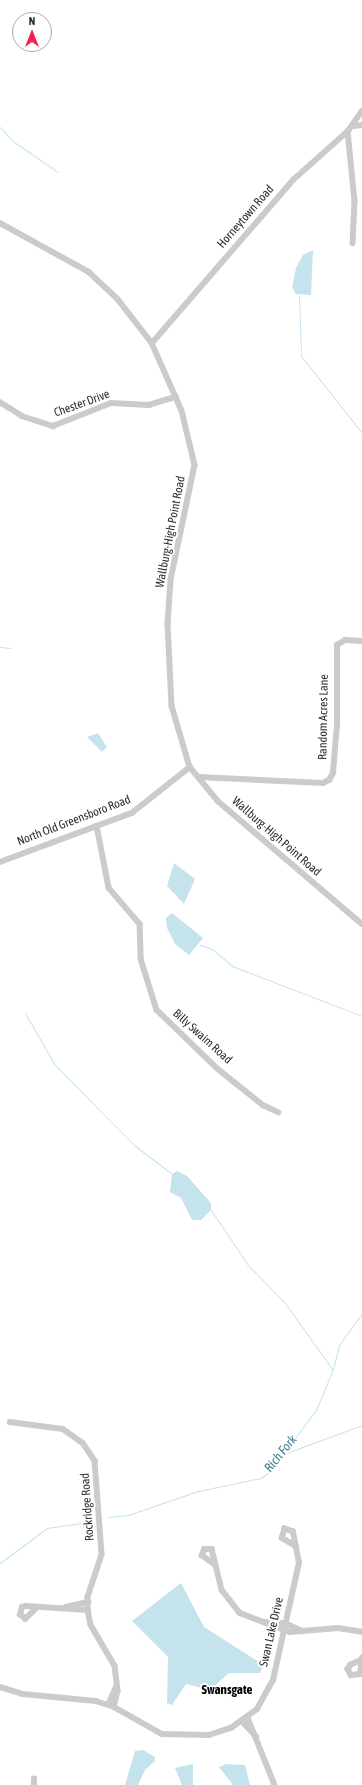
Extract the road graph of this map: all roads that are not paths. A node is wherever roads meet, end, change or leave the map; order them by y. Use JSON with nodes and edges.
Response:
{"nodes":[{"id":1,"x":362,"y":111,"type":"edge"},
{"id":2,"x":362,"y":125,"type":"edge"},
{"id":3,"x":353,"y":126,"type":"junction"},
{"id":4,"x":348,"y":131,"type":"junction"},
{"id":5,"x":0,"y":223,"type":"edge"},
{"id":6,"x":353,"y":243,"type":"dead end"},
{"id":7,"x":152,"y":343,"type":"junction"},
{"id":8,"x":176,"y":397,"type":"junction"},
{"id":9,"x":0,"y":402,"type":"edge"},
{"id":10,"x":362,"y":642,"type":"edge"},
{"id":11,"x":190,"y":767,"type":"junction"},
{"id":12,"x":199,"y":777,"type":"junction"},
{"id":13,"x":97,"y":826,"type":"junction"},
{"id":14,"x":0,"y":862,"type":"edge"},
{"id":15,"x":362,"y":924,"type":"edge"},
{"id":16,"x":278,"y":1112,"type":"dead end"},
{"id":17,"x":10,"y":1422,"type":"dead end"},
{"id":18,"x":296,"y":1546,"type":"dead end"},
{"id":19,"x":215,"y":1565,"type":"dead end"},
{"id":20,"x":88,"y":1602,"type":"junction"},
{"id":21,"x":66,"y":1607,"type":"junction"},
{"id":22,"x":37,"y":1608,"type":"dead end"},
{"id":23,"x":88,"y":1610,"type":"junction"},
{"id":24,"x":264,"y":1622,"type":"junction"},
{"id":25,"x":285,"y":1623,"type":"junction"},
{"id":26,"x":283,"y":1630,"type":"junction"},
{"id":27,"x":302,"y":1631,"type":"junction"},
{"id":28,"x":362,"y":1632,"type":"edge"},
{"id":29,"x":0,"y":1686,"type":"edge"},
{"id":30,"x":116,"y":1687,"type":"junction"},
{"id":31,"x":108,"y":1705,"type":"junction"},
{"id":32,"x":114,"y":1707,"type":"junction"},
{"id":33,"x":248,"y":1718,"type":"junction"},
{"id":34,"x":242,"y":1722,"type":"junction"},
{"id":35,"x":256,"y":1737,"type":"junction"},
{"id":36,"x":275,"y":1785,"type":"edge"}],
"edges":[{"from":1,"to":3,"type":"street","name":"Horneytown Road"},
{"from":2,"to":3,"type":"street"},
{"from":3,"to":4,"type":"street","name":"Horneytown Road"},
{"from":4,"to":6,"type":"street"},
{"from":4,"to":7,"type":"street","name":"Horneytown Road"},
{"from":5,"to":7,"type":"street","name":"Wallburg-High Point Road"},
{"from":7,"to":8,"type":"street","name":"Wallburg-High Point Road"},
{"from":8,"to":9,"type":"street","name":"Chester Drive"},
{"from":8,"to":11,"type":"street","name":"Wallburg-High Point Road"},
{"from":10,"to":12,"type":"street","name":"Random Acres Lane"},
{"from":11,"to":12,"type":"street","name":"Wallburg-High Point Road"},
{"from":11,"to":13,"type":"street","name":"North Old Greensboro Road"},
{"from":12,"to":15,"type":"street","name":"Wallburg-High Point Road"},
{"from":13,"to":14,"type":"street","name":"North Old Greensboro Road"},
{"from":13,"to":16,"type":"street","name":"Billy Swaim Road"},
{"from":17,"to":20,"type":"street","name":"Rockridge Road"},
{"from":18,"to":25,"type":"street","name":"Swan Lake Drive"},
{"from":19,"to":24,"type":"street"},
{"from":20,"to":21,"type":"street"},
{"from":20,"to":23,"type":"street","name":"Rockridge Road"},
{"from":21,"to":22,"type":"street"},
{"from":21,"to":23,"type":"street"},
{"from":23,"to":30,"type":"street","name":"Rockridge Road"},
{"from":24,"to":25,"type":"street"},
{"from":24,"to":26,"type":"street"},
{"from":25,"to":26,"type":"street","name":"Swan Lake Drive"},
{"from":25,"to":27,"type":"street"},
{"from":26,"to":27,"type":"street"},
{"from":26,"to":33,"type":"street","name":"Swan Lake Drive"},
{"from":27,"to":28,"type":"street"},
{"from":29,"to":31,"type":"street","name":"Swan Lake Drive"},
{"from":30,"to":31,"type":"street","name":"Rockridge Road"},
{"from":30,"to":32,"type":"street","name":"Rockridge Road"},
{"from":31,"to":32,"type":"street","name":"Swan Lake Drive"},
{"from":32,"to":34,"type":"street","name":"Swan Lake Drive"},
{"from":33,"to":34,"type":"street","name":"Swan Lake Drive"},
{"from":33,"to":35,"type":"street"},
{"from":34,"to":35,"type":"street"},
{"from":35,"to":36,"type":"street"}]}
